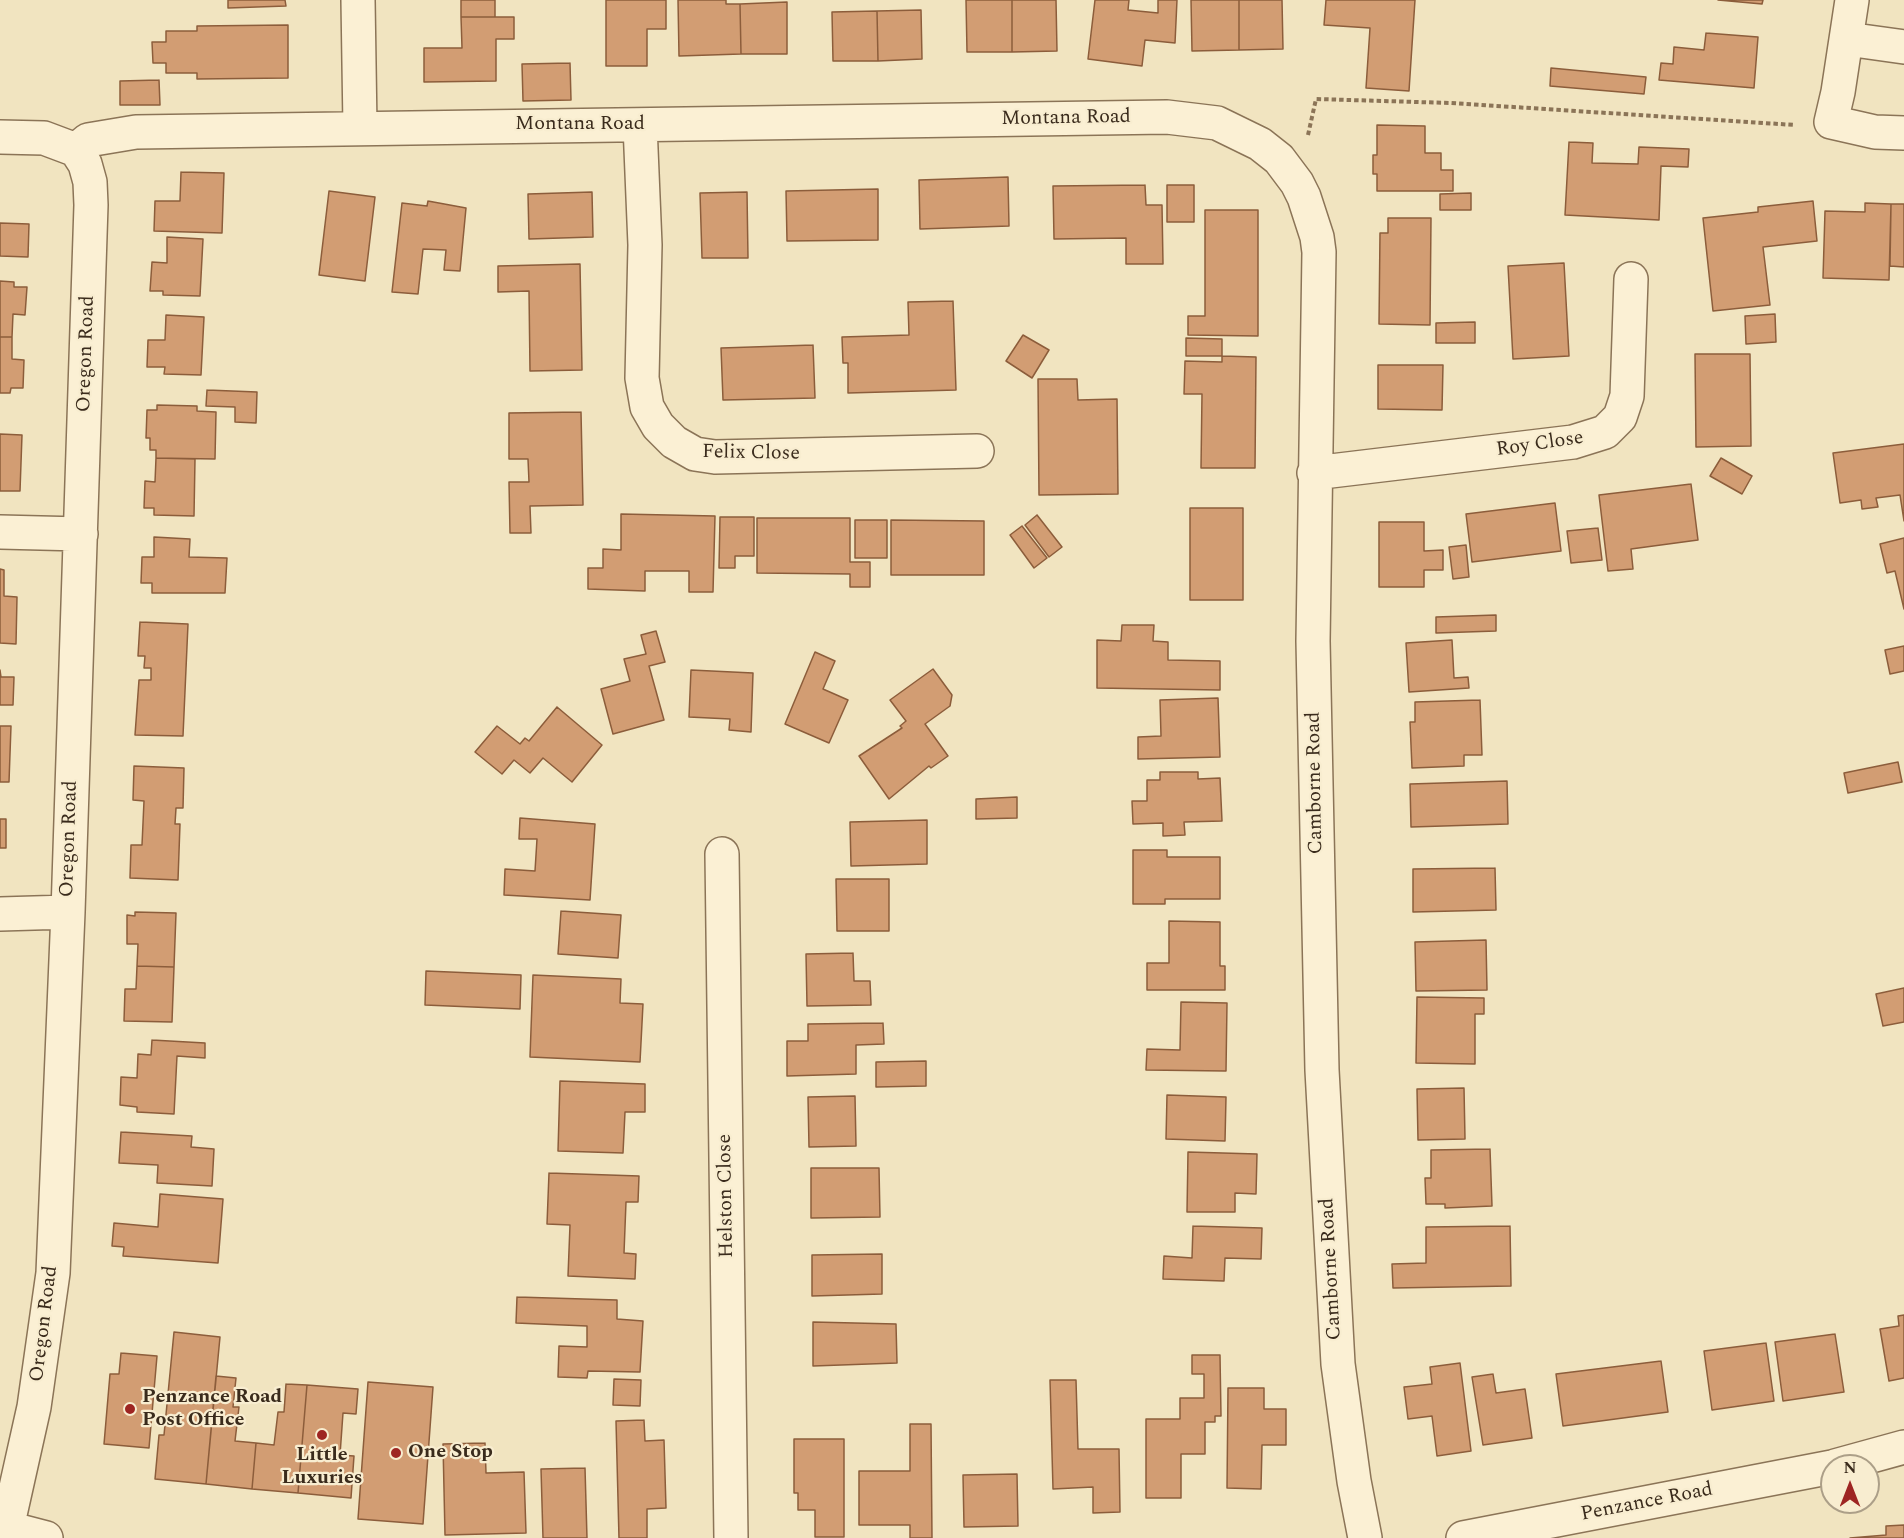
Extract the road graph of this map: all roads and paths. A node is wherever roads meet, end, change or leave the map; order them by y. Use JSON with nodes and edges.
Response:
{"nodes":[{"id":1,"x":358,"y":0,"type":"edge"},
{"id":2,"x":1852,"y":0,"type":"edge"},
{"id":3,"x":1847,"y":39,"type":"junction"},
{"id":4,"x":1904,"y":47,"type":"edge"},
{"id":5,"x":1167,"y":117,"type":"joint"},
{"id":6,"x":1831,"y":122,"type":"junction"},
{"id":7,"x":640,"y":125,"type":"junction"},
{"id":8,"x":360,"y":127,"type":"junction"},
{"id":9,"x":1904,"y":133,"type":"edge"},
{"id":10,"x":0,"y":137,"type":"edge"},
{"id":11,"x":76,"y":150,"type":"junction"},
{"id":12,"x":1297,"y":183,"type":"junction"},
{"id":13,"x":1631,"y":279,"type":"dead end"},
{"id":14,"x":977,"y":451,"type":"dead end"},
{"id":15,"x":1314,"y":473,"type":"junction"},
{"id":16,"x":0,"y":532,"type":"edge"},
{"id":17,"x":81,"y":534,"type":"junction"},
{"id":18,"x":722,"y":854,"type":"dead end"},
{"id":19,"x":68,"y":912,"type":"junction"},
{"id":20,"x":0,"y":914,"type":"edge"},
{"id":21,"x":1904,"y":1447,"type":"edge"},
{"id":22,"x":1878,"y":1454,"type":"edge"},
{"id":23,"x":1820,"y":1469,"type":"edge"},
{"id":24,"x":3,"y":1527,"type":"edge"},
{"id":25,"x":46,"y":1538,"type":"edge"},
{"id":26,"x":731,"y":1538,"type":"edge"},
{"id":27,"x":1365,"y":1538,"type":"edge"},
{"id":28,"x":1462,"y":1538,"type":"edge"}],
"edges":[{"from":1,"to":8,"type":"street"},
{"from":2,"to":3,"type":"street"},
{"from":3,"to":4,"type":"street"},
{"from":3,"to":6,"type":"street"},
{"from":5,"to":7,"type":"street","name":"Montana Road"},
{"from":5,"to":12,"type":"street","name":"Camborne Road"},
{"from":6,"to":9,"type":"street"},
{"from":6,"to":12,"type":"path"},
{"from":7,"to":8,"type":"street","name":"Montana Road"},
{"from":7,"to":14,"type":"street","name":"Felix Close"},
{"from":8,"to":11,"type":"street","name":"Montana Road"},
{"from":10,"to":11,"type":"street"},
{"from":11,"to":17,"type":"street","name":"Oregon Road"},
{"from":12,"to":15,"type":"street","name":"Camborne Road"},
{"from":13,"to":15,"type":"street","name":"Roy Close"},
{"from":15,"to":27,"type":"street","name":"Camborne Road"},
{"from":16,"to":17,"type":"street"},
{"from":17,"to":19,"type":"street","name":"Oregon Road"},
{"from":18,"to":26,"type":"street","name":"Helston Close"},
{"from":19,"to":20,"type":"street"},
{"from":19,"to":24,"type":"street","name":"Oregon Road"},
{"from":21,"to":22,"type":"street","name":"Penzance Road"},
{"from":23,"to":28,"type":"street","name":"Penzance Road"},
{"from":24,"to":25,"type":"street"}]}
